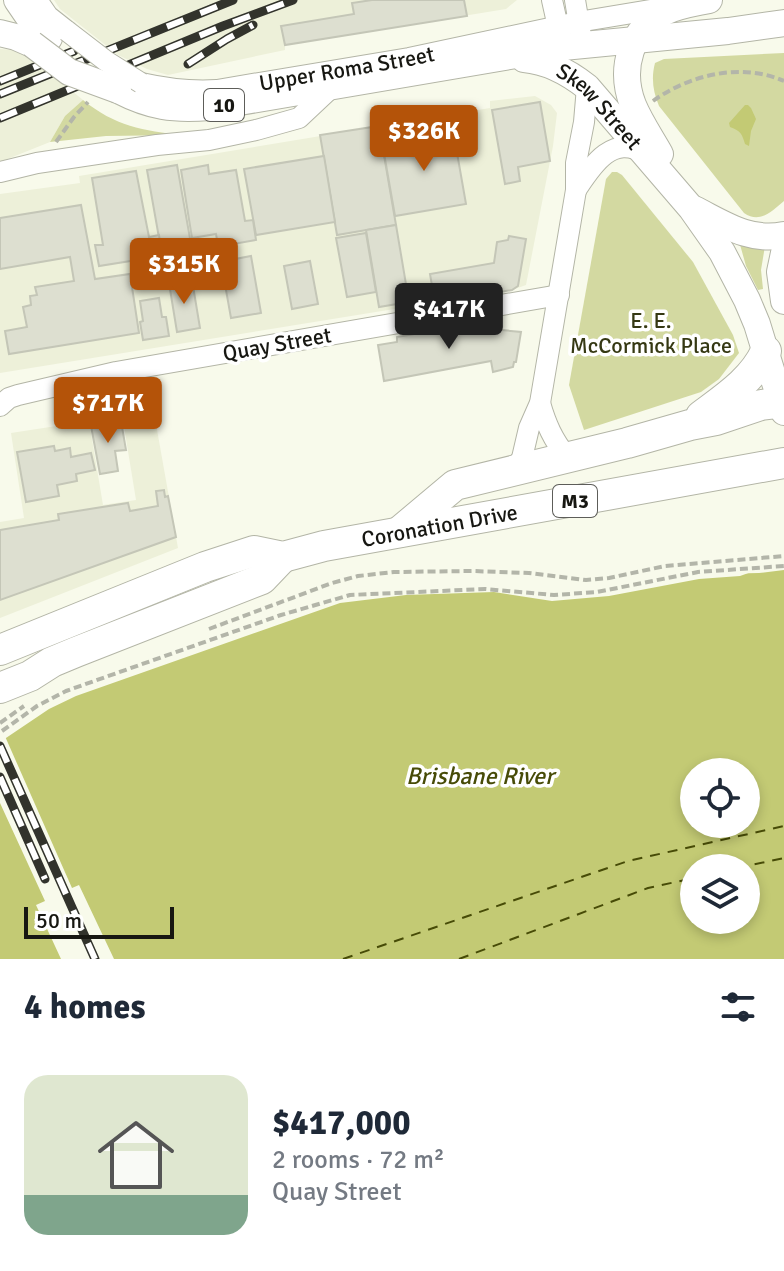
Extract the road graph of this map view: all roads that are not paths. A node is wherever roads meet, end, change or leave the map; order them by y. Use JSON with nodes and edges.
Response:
{"nodes":[{"id":1,"x":17,"y":0,"type":"edge"},
{"id":2,"x":29,"y":0,"type":"edge"},
{"id":3,"x":552,"y":0,"type":"edge"},
{"id":4,"x":575,"y":0,"type":"edge"},
{"id":5,"x":697,"y":2,"type":"edge"},
{"id":6,"x":784,"y":23,"type":"edge"},
{"id":7,"x":47,"y":26,"type":"edge"},
{"id":8,"x":0,"y":33,"type":"edge"},
{"id":9,"x":570,"y":35,"type":"junction"},
{"id":10,"x":635,"y":40,"type":"junction"},
{"id":11,"x":486,"y":60,"type":"junction"},
{"id":12,"x":579,"y":81,"type":"junction"},
{"id":13,"x":130,"y":86,"type":"junction"},
{"id":14,"x":332,"y":87,"type":"junction"},
{"id":15,"x":645,"y":154,"type":"junction"},
{"id":16,"x":0,"y":172,"type":"edge"},
{"id":17,"x":576,"y":190,"type":"junction"},
{"id":18,"x":689,"y":206,"type":"junction"},
{"id":19,"x":784,"y":235,"type":"edge"},
{"id":20,"x":784,"y":253,"type":"edge"},
{"id":21,"x":559,"y":295,"type":"junction"},
{"id":22,"x":784,"y":301,"type":"edge"},
{"id":23,"x":766,"y":351,"type":"junction"},
{"id":24,"x":540,"y":403,"type":"junction"},
{"id":25,"x":783,"y":405,"type":"edge"},
{"id":26,"x":0,"y":406,"type":"edge"},
{"id":27,"x":690,"y":425,"type":"junction"},
{"id":28,"x":567,"y":457,"type":"junction"},
{"id":29,"x":784,"y":463,"type":"edge"},
{"id":30,"x":515,"y":469,"type":"junction"},
{"id":31,"x":397,"y":533,"type":"junction"},
{"id":32,"x":283,"y":557,"type":"junction"},
{"id":33,"x":0,"y":650,"type":"edge"},
{"id":34,"x":52,"y":662,"type":"junction"},
{"id":35,"x":0,"y":673,"type":"edge"},
{"id":36,"x":0,"y":688,"type":"edge"}],
"edges":[{"from":1,"to":7,"type":"main road","name":"Upper Roma Street"},
{"from":2,"to":7,"type":"street"},
{"from":3,"to":9,"type":"street"},
{"from":4,"to":9,"type":"street"},
{"from":5,"to":9,"type":"street","name":"Upper Roma Street"},
{"from":5,"to":10,"type":"main road","name":"Upper Roma Street"},
{"from":6,"to":10,"type":"main road","name":"Upper Roma Street"},
{"from":7,"to":8,"type":"main road"},
{"from":7,"to":13,"type":"street","name":"Upper Roma Street","bridge":true},
{"from":7,"to":13,"type":"main road","bridge":true},
{"from":9,"to":10,"type":"main road","name":"Upper Roma Street"},
{"from":9,"to":11,"type":"main road","name":"Upper Roma Street"},
{"from":9,"to":12,"type":"street"},
{"from":9,"to":13,"type":"street","name":"Upper Roma Street"},
{"from":10,"to":18,"type":"main road","name":"Skew Street"},
{"from":11,"to":12,"type":"main road","name":"Skew Street","number":"10"},
{"from":11,"to":14,"type":"main road","name":"Upper Roma Street","number":"10"},
{"from":12,"to":15,"type":"main road","name":"Skew Street","number":"10"},
{"from":12,"to":17,"type":"street"},
{"from":13,"to":14,"type":"main road","name":"Upper Roma Street","number":"10"},
{"from":14,"to":16,"type":"street","name":"Upper Roma Street"},
{"from":15,"to":17,"type":"street"},
{"from":15,"to":18,"type":"main road","name":"Skew Street","number":"10"},
{"from":17,"to":21,"type":"street"},
{"from":18,"to":19,"type":"main road"},
{"from":18,"to":23,"type":"main road","name":"Skew Street","number":"10"},
{"from":20,"to":22,"type":"main road"},
{"from":21,"to":24,"type":"street"},
{"from":21,"to":26,"type":"street","name":"Quay Street"},
{"from":23,"to":25,"type":"main road","name":"Skew Street","number":"10"},
{"from":23,"to":27,"type":"highway"},
{"from":24,"to":28,"type":"street"},
{"from":24,"to":30,"type":"street"},
{"from":25,"to":27,"type":"highway"},
{"from":27,"to":28,"type":"highway"},
{"from":28,"to":30,"type":"highway"},
{"from":29,"to":31,"type":"highway","name":"Coronation Drive","number":"M3"},
{"from":30,"to":31,"type":"highway"},
{"from":31,"to":32,"type":"highway","name":"Coronation Drive","number":"M3"},
{"from":32,"to":33,"type":"highway","name":"Coronation Drive","number":"M3"},
{"from":32,"to":34,"type":"highway","name":"Coronation Drive","number":"M3"},
{"from":34,"to":35,"type":"highway","number":"M3"},
{"from":34,"to":36,"type":"highway","name":"Coronation Drive"}]}
